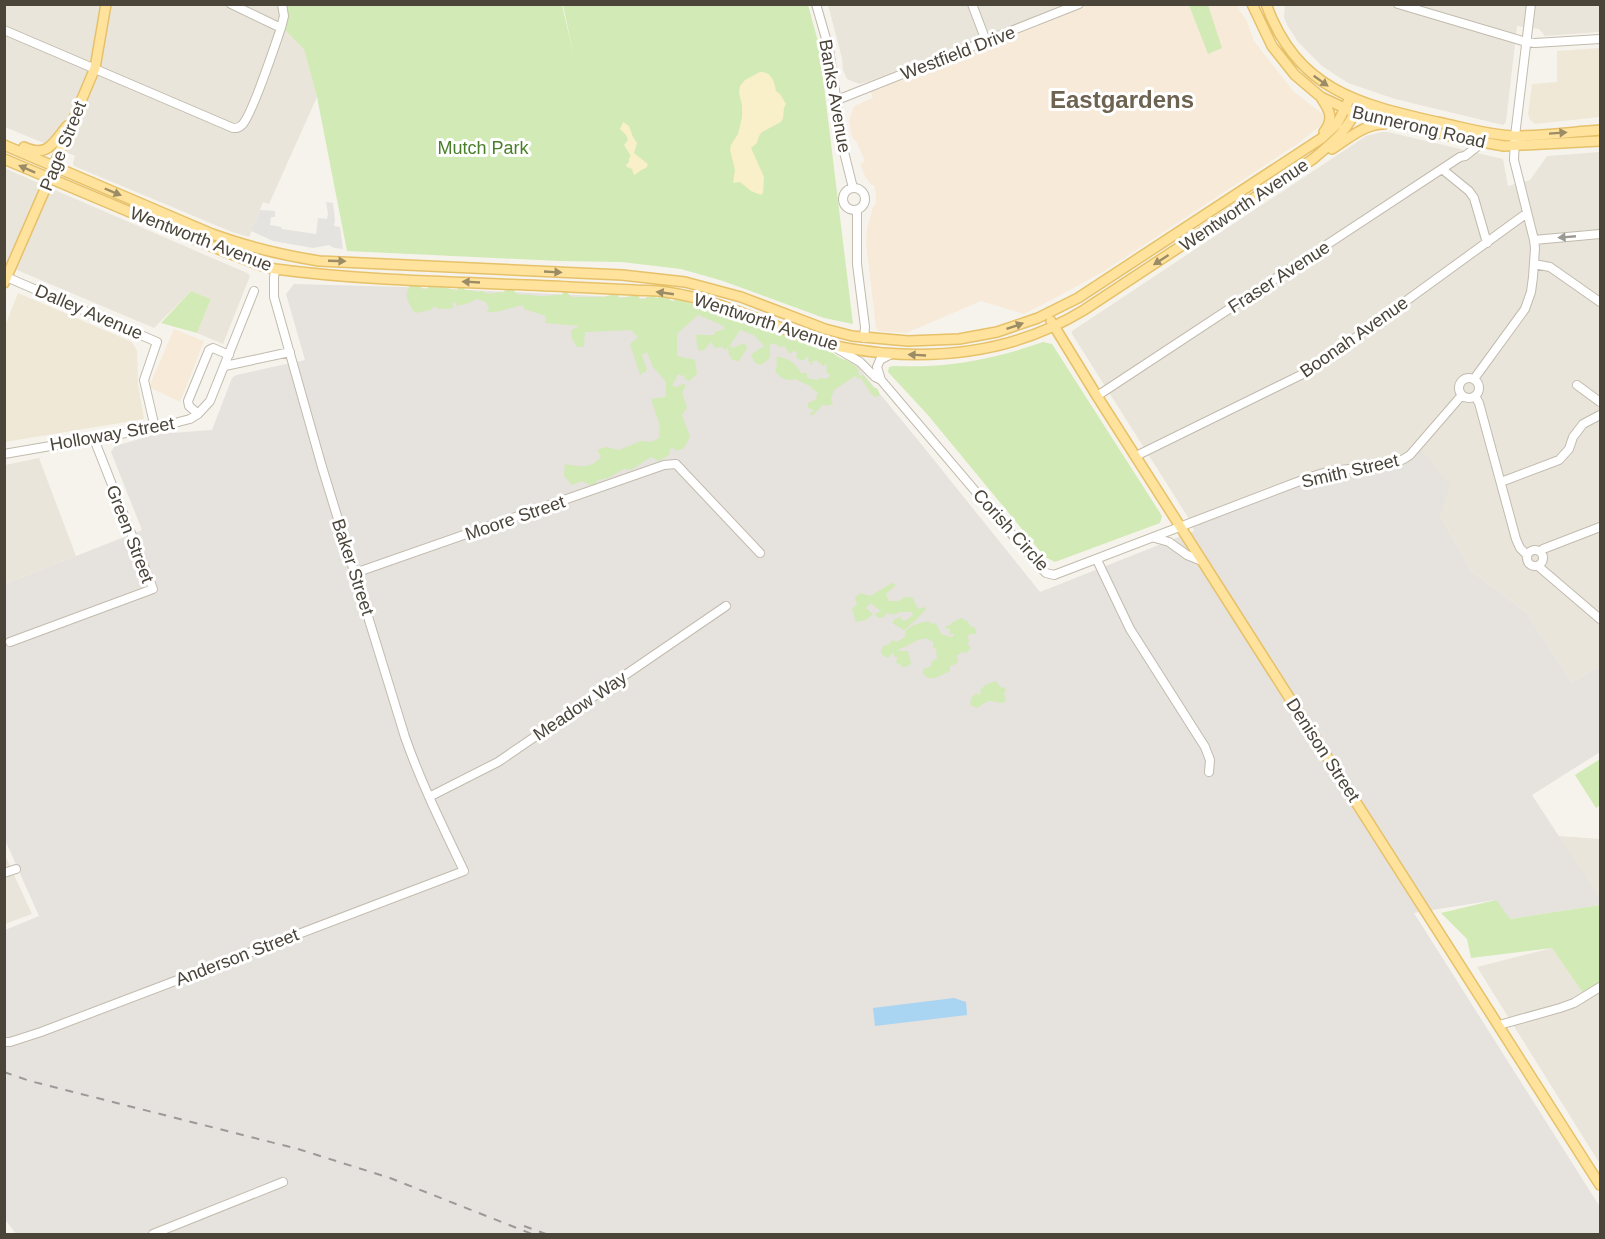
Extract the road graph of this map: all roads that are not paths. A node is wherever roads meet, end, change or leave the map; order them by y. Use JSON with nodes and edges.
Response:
{"nodes":[{"id":1,"x":106,"y":4,"type":"edge"},
{"id":2,"x":231,"y":4,"type":"edge"},
{"id":3,"x":282,"y":4,"type":"edge"},
{"id":4,"x":816,"y":4,"type":"edge"},
{"id":5,"x":972,"y":4,"type":"edge"},
{"id":6,"x":1079,"y":4,"type":"edge"},
{"id":7,"x":1252,"y":4,"type":"edge"},
{"id":8,"x":1266,"y":4,"type":"edge"},
{"id":9,"x":1274,"y":4,"type":"edge"},
{"id":10,"x":1398,"y":4,"type":"edge"},
{"id":11,"x":1531,"y":4,"type":"edge"},
{"id":12,"x":1270,"y":16,"type":"junction"},
{"id":13,"x":281,"y":28,"type":"junction"},
{"id":14,"x":4,"y":30,"type":"edge"},
{"id":15,"x":1600,"y":39,"type":"edge"},
{"id":16,"x":986,"y":41,"type":"junction"},
{"id":17,"x":1526,"y":42,"type":"junction"},
{"id":18,"x":94,"y":68,"type":"junction"},
{"id":19,"x":1321,"y":97,"type":"junction"},
{"id":20,"x":1350,"y":98,"type":"junction"},
{"id":21,"x":837,"y":100,"type":"junction"},
{"id":22,"x":1360,"y":102,"type":"junction"},
{"id":23,"x":1350,"y":111,"type":"junction"},
{"id":24,"x":75,"y":114,"type":"junction"},
{"id":25,"x":1392,"y":123,"type":"junction"},
{"id":26,"x":1600,"y":130,"type":"edge"},
{"id":27,"x":1515,"y":136,"type":"junction"},
{"id":28,"x":1461,"y":138,"type":"junction"},
{"id":29,"x":1600,"y":141,"type":"edge"},
{"id":30,"x":1482,"y":142,"type":"junction"},
{"id":31,"x":4,"y":143,"type":"edge"},
{"id":32,"x":1514,"y":146,"type":"junction"},
{"id":33,"x":1305,"y":150,"type":"junction"},
{"id":34,"x":1460,"y":157,"type":"junction"},
{"id":35,"x":4,"y":159,"type":"edge"},
{"id":36,"x":1313,"y":159,"type":"junction"},
{"id":37,"x":54,"y":165,"type":"junction"},
{"id":38,"x":1442,"y":169,"type":"junction"},
{"id":39,"x":50,"y":179,"type":"junction"},
{"id":40,"x":853,"y":188,"type":"junction"},
{"id":41,"x":857,"y":210,"type":"junction"},
{"id":42,"x":1527,"y":213,"type":"junction"},
{"id":43,"x":1600,"y":234,"type":"edge"},
{"id":44,"x":1534,"y":240,"type":"junction"},
{"id":45,"x":1487,"y":243,"type":"junction"},
{"id":46,"x":279,"y":254,"type":"junction"},
{"id":47,"x":1534,"y":264,"type":"junction"},
{"id":48,"x":276,"y":269,"type":"junction"},
{"id":49,"x":5,"y":278,"type":"edge"},
{"id":50,"x":254,"y":291,"type":"dead end"},
{"id":51,"x":1600,"y":302,"type":"edge"},
{"id":52,"x":1048,"y":314,"type":"junction"},
{"id":53,"x":1054,"y":327,"type":"junction"},
{"id":54,"x":864,"y":338,"type":"junction"},
{"id":55,"x":827,"y":344,"type":"junction"},
{"id":56,"x":862,"y":351,"type":"junction"},
{"id":57,"x":290,"y":352,"type":"junction"},
{"id":58,"x":891,"y":354,"type":"junction"},
{"id":59,"x":229,"y":355,"type":"junction"},
{"id":60,"x":225,"y":366,"type":"junction"},
{"id":61,"x":881,"y":380,"type":"junction"},
{"id":62,"x":1474,"y":380,"type":"junction"},
{"id":63,"x":1577,"y":385,"type":"dead end"},
{"id":64,"x":1462,"y":395,"type":"junction"},
{"id":65,"x":1097,"y":396,"type":"junction"},
{"id":66,"x":1475,"y":396,"type":"junction"},
{"id":67,"x":1600,"y":402,"type":"edge"},
{"id":68,"x":198,"y":414,"type":"junction"},
{"id":69,"x":1600,"y":415,"type":"edge"},
{"id":70,"x":155,"y":428,"type":"junction"},
{"id":71,"x":94,"y":439,"type":"junction"},
{"id":72,"x":4,"y":454,"type":"edge"},
{"id":73,"x":1136,"y":456,"type":"junction"},
{"id":74,"x":1501,"y":482,"type":"junction"},
{"id":75,"x":1181,"y":527,"type":"junction"},
{"id":76,"x":1600,"y":527,"type":"edge"},
{"id":77,"x":1153,"y":538,"type":"junction"},
{"id":78,"x":1540,"y":552,"type":"junction"},
{"id":79,"x":760,"y":554,"type":"dead end"},
{"id":80,"x":1527,"y":555,"type":"junction"},
{"id":81,"x":1097,"y":560,"type":"junction"},
{"id":82,"x":1202,"y":561,"type":"junction"},
{"id":83,"x":1538,"y":566,"type":"junction"},
{"id":84,"x":355,"y":573,"type":"junction"},
{"id":85,"x":726,"y":606,"type":"dead end"},
{"id":86,"x":1600,"y":619,"type":"edge"},
{"id":87,"x":10,"y":642,"type":"dead end"},
{"id":88,"x":1209,"y":772,"type":"dead end"},
{"id":89,"x":429,"y":797,"type":"junction"},
{"id":90,"x":16,"y":868,"type":"dead end"},
{"id":91,"x":464,"y":871,"type":"joint"},
{"id":92,"x":4,"y":873,"type":"edge"},
{"id":93,"x":1600,"y":988,"type":"edge"},
{"id":94,"x":1499,"y":1025,"type":"junction"},
{"id":95,"x":7,"y":1042,"type":"edge"},
{"id":96,"x":283,"y":1182,"type":"dead end"},
{"id":97,"x":1600,"y":1185,"type":"edge"},
{"id":98,"x":153,"y":1234,"type":"edge"}],
"edges":[{"from":1,"to":18,"type":"main road","name":"Page Street"},
{"from":2,"to":13,"type":"street"},
{"from":3,"to":13,"type":"street"},
{"from":4,"to":21,"type":"street","name":"Banks Avenue"},
{"from":5,"to":16,"type":"street"},
{"from":6,"to":16,"type":"street","name":"Westfield Drive"},
{"from":7,"to":19,"type":"main road","name":"Bunnerong Road"},
{"from":8,"to":12,"type":"main road","name":"Bunnerong Road"},
{"from":9,"to":12,"type":"street"},
{"from":10,"to":17,"type":"street"},
{"from":11,"to":17,"type":"street"},
{"from":12,"to":20,"type":"main road","name":"Bunnerong Road","one_way":true},
{"from":13,"to":18,"type":"street"},
{"from":14,"to":18,"type":"street"},
{"from":15,"to":17,"type":"street"},
{"from":16,"to":21,"type":"street","name":"Westfield Drive"},
{"from":17,"to":27,"type":"street"},
{"from":18,"to":24,"type":"main road","name":"Page Street"},
{"from":19,"to":23,"type":"main road","name":"Bunnerong Road"},
{"from":19,"to":33,"type":"main road"},
{"from":20,"to":22,"type":"main road","name":"Bunnerong Road"},
{"from":20,"to":23,"type":"main road","name":"Wentworth Avenue"},
{"from":21,"to":40,"type":"street","name":"Banks Avenue"},
{"from":22,"to":23,"type":"main road","name":"Wentworth Avenue"},
{"from":22,"to":27,"type":"main road","name":"Bunnerong Road"},
{"from":23,"to":25,"type":"main road","name":"Bunnerong Road"},
{"from":23,"to":33,"type":"main road","name":"Wentworth Avenue"},
{"from":23,"to":36,"type":"main road","name":"Wentworth Avenue"},
{"from":24,"to":31,"type":"main road"},
{"from":24,"to":37,"type":"main road","name":"Page Street"},
{"from":25,"to":28,"type":"main road","name":"Bunnerong Road"},
{"from":25,"to":36,"type":"main road"},
{"from":27,"to":26,"type":"main road","name":"Bunnerong Road","one_way":true},
{"from":27,"to":32,"type":"street"},
{"from":28,"to":30,"type":"main road","name":"Bunnerong Road"},
{"from":28,"to":34,"type":"street"},
{"from":29,"to":32,"type":"main road","name":"Bunnerong Road"},
{"from":30,"to":32,"type":"main road","name":"Bunnerong Road"},
{"from":30,"to":34,"type":"street","name":"Fraser Avenue"},
{"from":31,"to":37,"type":"main road","name":"Wentworth Avenue"},
{"from":32,"to":42,"type":"street"},
{"from":33,"to":52,"type":"main road","name":"Wentworth Avenue"},
{"from":34,"to":38,"type":"street","name":"Fraser Avenue"},
{"from":39,"to":35,"type":"main road","name":"Wentworth Avenue","one_way":true},
{"from":36,"to":53,"type":"main road","name":"Wentworth Avenue","one_way":true},
{"from":37,"to":39,"type":"main road","name":"Page Street"},
{"from":37,"to":46,"type":"main road","name":"Wentworth Avenue","one_way":true},
{"from":38,"to":45,"type":"street"},
{"from":38,"to":65,"type":"street","name":"Fraser Avenue"},
{"from":39,"to":48,"type":"main road","name":"Wentworth Avenue"},
{"from":39,"to":49,"type":"main road","name":"Page Street"},
{"from":40,"to":41,"type":"street"},
{"from":40,"to":41,"type":"street"},
{"from":41,"to":54,"type":"street"},
{"from":42,"to":44,"type":"street"},
{"from":42,"to":45,"type":"street","name":"Boonah Avenue"},
{"from":43,"to":44,"type":"street","one_way":true},
{"from":44,"to":47,"type":"street"},
{"from":45,"to":73,"type":"street","name":"Boonah Avenue"},
{"from":46,"to":48,"type":"main road","name":"Baker Street"},
{"from":46,"to":54,"type":"main road","name":"Wentworth Avenue","one_way":true},
{"from":47,"to":51,"type":"street"},
{"from":47,"to":62,"type":"street"},
{"from":55,"to":48,"type":"main road","name":"Wentworth Avenue","one_way":true},
{"from":48,"to":57,"type":"street","name":"Baker Street"},
{"from":49,"to":70,"type":"street","name":"Dalley Avenue"},
{"from":50,"to":59,"type":"street","name":"Holloway Street"},
{"from":52,"to":53,"type":"main road","name":"Denison Street"},
{"from":54,"to":52,"type":"main road","name":"Wentworth Avenue","one_way":true},
{"from":53,"to":58,"type":"main road","name":"Wentworth Avenue","one_way":true},
{"from":53,"to":65,"type":"main road","name":"Denison Street"},
{"from":54,"to":56,"type":"main road"},
{"from":55,"to":56,"type":"main road","name":"Wentworth Avenue"},
{"from":55,"to":61,"type":"street","name":"Corish Circle"},
{"from":56,"to":58,"type":"main road","name":"Wentworth Avenue"},
{"from":57,"to":60,"type":"street"},
{"from":57,"to":84,"type":"street","name":"Baker Street"},
{"from":58,"to":61,"type":"street"},
{"from":59,"to":60,"type":"street","name":"Holloway Street"},
{"from":59,"to":68,"type":"street"},
{"from":60,"to":68,"type":"street","name":"Holloway Street"},
{"from":61,"to":81,"type":"street","name":"Corish Circle"},
{"from":62,"to":64,"type":"street"},
{"from":62,"to":66,"type":"street"},
{"from":63,"to":67,"type":"street"},
{"from":64,"to":66,"type":"street"},
{"from":64,"to":75,"type":"street","name":"Smith Street"},
{"from":65,"to":73,"type":"main road","name":"Denison Street"},
{"from":66,"to":74,"type":"street"},
{"from":68,"to":70,"type":"street","name":"Holloway Street"},
{"from":69,"to":74,"type":"street"},
{"from":70,"to":71,"type":"street","name":"Holloway Street"},
{"from":71,"to":72,"type":"street","name":"Holloway Street"},
{"from":71,"to":87,"type":"street","name":"Green Street"},
{"from":73,"to":75,"type":"main road","name":"Denison Street"},
{"from":74,"to":80,"type":"street"},
{"from":75,"to":77,"type":"street","name":"Corish Circle"},
{"from":75,"to":82,"type":"main road","name":"Denison Street"},
{"from":76,"to":78,"type":"street"},
{"from":77,"to":81,"type":"street","name":"Corish Circle"},
{"from":77,"to":82,"type":"street"},
{"from":78,"to":80,"type":"street"},
{"from":78,"to":83,"type":"street"},
{"from":79,"to":84,"type":"street","name":"Moore Street"},
{"from":80,"to":83,"type":"street"},
{"from":81,"to":88,"type":"street"},
{"from":82,"to":94,"type":"main road","name":"Denison Street"},
{"from":83,"to":86,"type":"street"},
{"from":84,"to":89,"type":"street","name":"Baker Street"},
{"from":85,"to":89,"type":"street","name":"Meadow Way"},
{"from":89,"to":91,"type":"street","name":"Baker Street"},
{"from":90,"to":92,"type":"street"},
{"from":91,"to":95,"type":"street","name":"Anderson Street"},
{"from":93,"to":94,"type":"street"},
{"from":94,"to":97,"type":"main road","name":"Denison Street"},
{"from":96,"to":98,"type":"street"}]}
